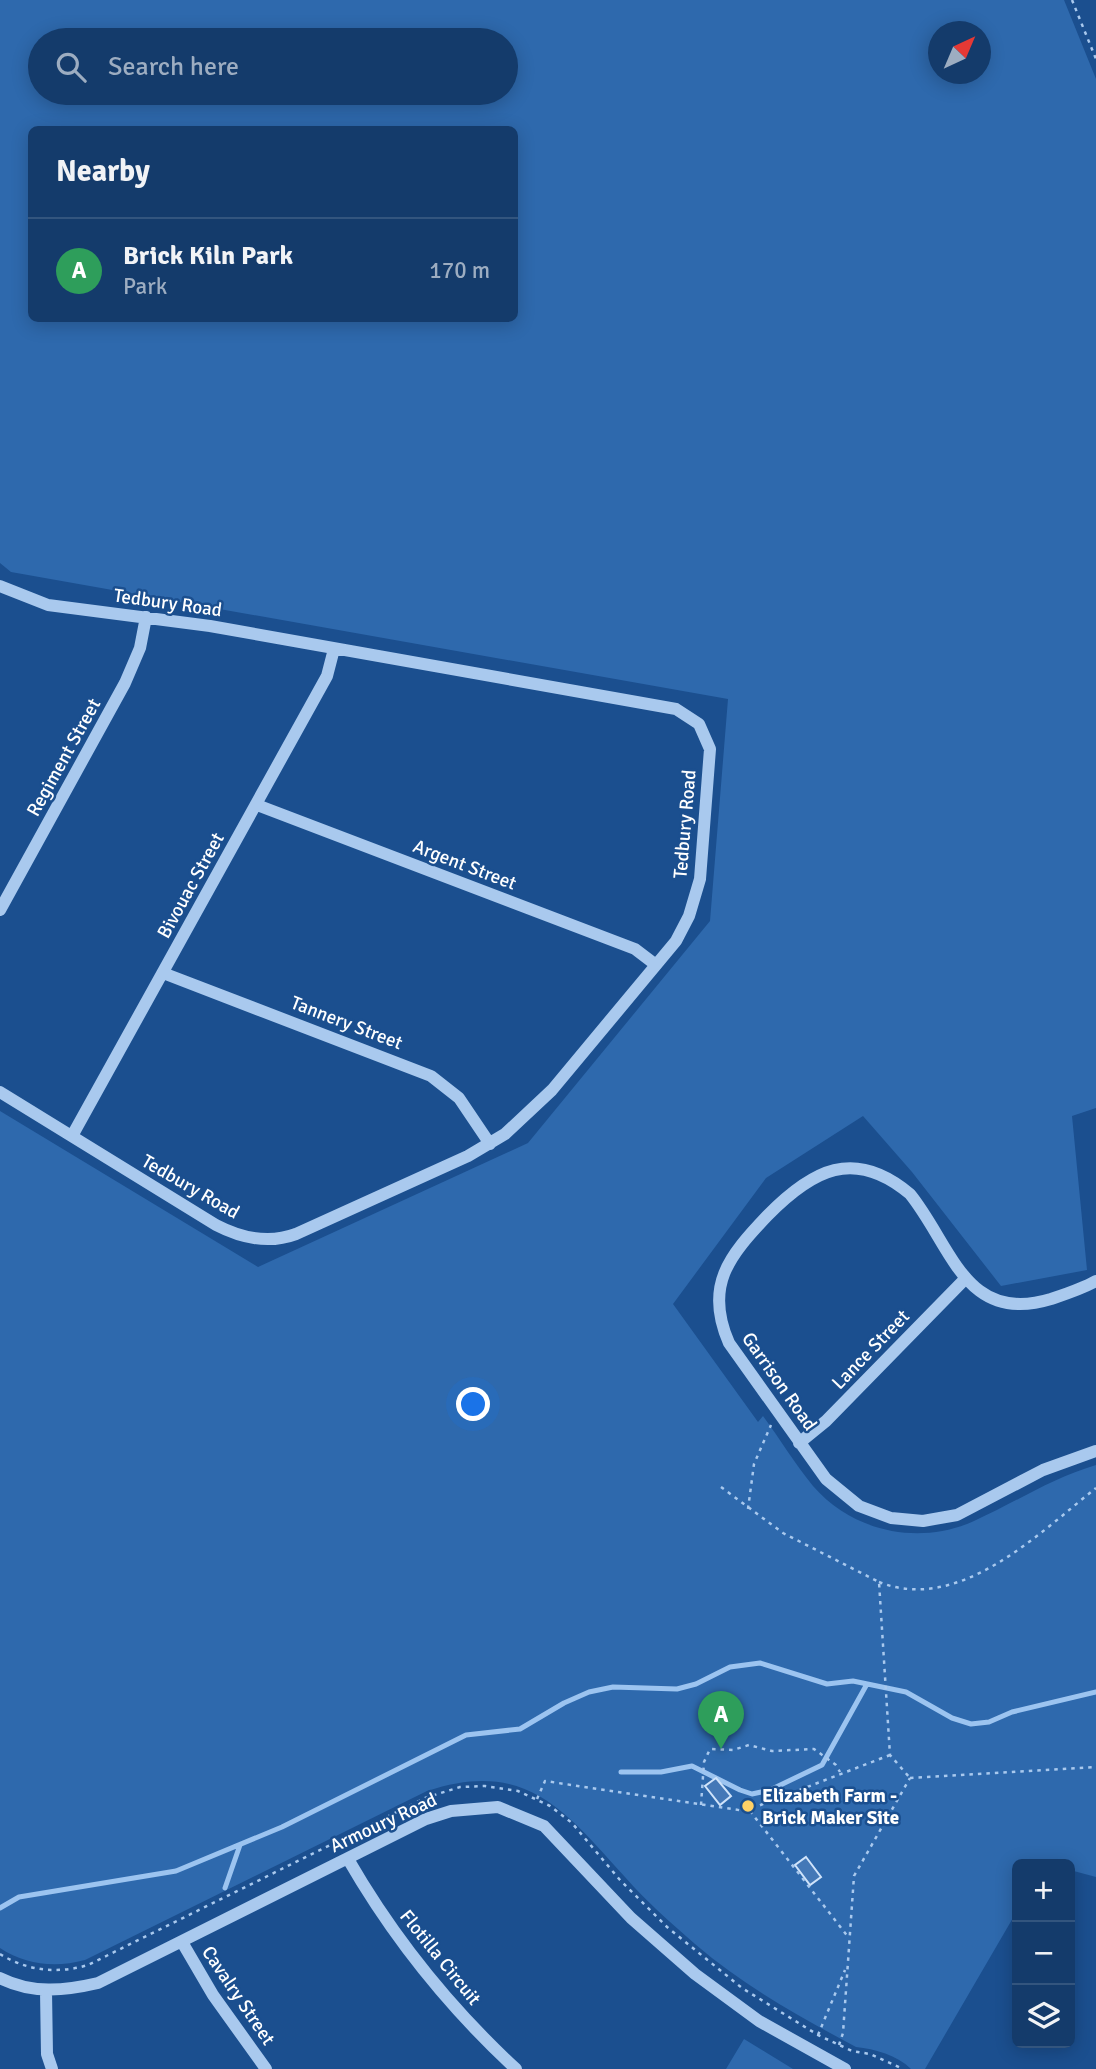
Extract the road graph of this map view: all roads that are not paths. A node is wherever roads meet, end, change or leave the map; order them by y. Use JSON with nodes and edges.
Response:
{"nodes":[{"id":1,"x":0,"y":586,"type":"edge"},
{"id":2,"x":146,"y":617,"type":"junction"},
{"id":3,"x":334,"y":649,"type":"junction"},
{"id":4,"x":257,"y":805,"type":"junction"},
{"id":5,"x":0,"y":910,"type":"edge"},
{"id":6,"x":656,"y":965,"type":"junction"},
{"id":7,"x":163,"y":972,"type":"junction"},
{"id":8,"x":0,"y":1092,"type":"edge"},
{"id":9,"x":72,"y":1136,"type":"junction"},
{"id":10,"x":490,"y":1144,"type":"junction"},
{"id":11,"x":965,"y":1279,"type":"junction"},
{"id":12,"x":1096,"y":1281,"type":"edge"},
{"id":13,"x":799,"y":1443,"type":"junction"},
{"id":14,"x":1096,"y":1451,"type":"edge"},
{"id":15,"x":348,"y":1859,"type":"junction"},
{"id":16,"x":182,"y":1942,"type":"junction"},
{"id":17,"x":0,"y":1978,"type":"edge"},
{"id":18,"x":46,"y":1991,"type":"junction"},
{"id":19,"x":51,"y":2069,"type":"edge"},
{"id":20,"x":266,"y":2069,"type":"edge"},
{"id":21,"x":516,"y":2069,"type":"edge"},
{"id":22,"x":845,"y":2069,"type":"edge"}],
"edges":[{"from":1,"to":2,"type":"street","name":"Tedbury Road"},
{"from":2,"to":3,"type":"street","name":"Tedbury Road"},
{"from":2,"to":5,"type":"street","name":"Regiment Street"},
{"from":3,"to":4,"type":"street","name":"Bivouac Street"},
{"from":3,"to":6,"type":"street","name":"Tedbury Road"},
{"from":4,"to":6,"type":"street","name":"Argent Street"},
{"from":4,"to":7,"type":"street","name":"Bivouac Street"},
{"from":6,"to":10,"type":"street","name":"Tedbury Road"},
{"from":7,"to":9,"type":"street","name":"Bivouac Street"},
{"from":7,"to":10,"type":"street","name":"Tannery Street"},
{"from":8,"to":9,"type":"street","name":"Tedbury Road"},
{"from":9,"to":10,"type":"street","name":"Tedbury Road"},
{"from":11,"to":12,"type":"street","name":"Garrison Road"},
{"from":11,"to":13,"type":"street","name":"Lance Street"},
{"from":11,"to":13,"type":"street","name":"Garrison Road"},
{"from":13,"to":14,"type":"street","name":"Garrison Road"},
{"from":15,"to":16,"type":"street","name":"Armoury Road"},
{"from":15,"to":21,"type":"street","name":"Flotilla Circuit"},
{"from":15,"to":22,"type":"street","name":"Armoury Road"},
{"from":16,"to":18,"type":"street","name":"Armoury Road"},
{"from":16,"to":20,"type":"street","name":"Cavalry Street"},
{"from":17,"to":18,"type":"street","name":"Armoury Road"},
{"from":18,"to":19,"type":"street"}]}
